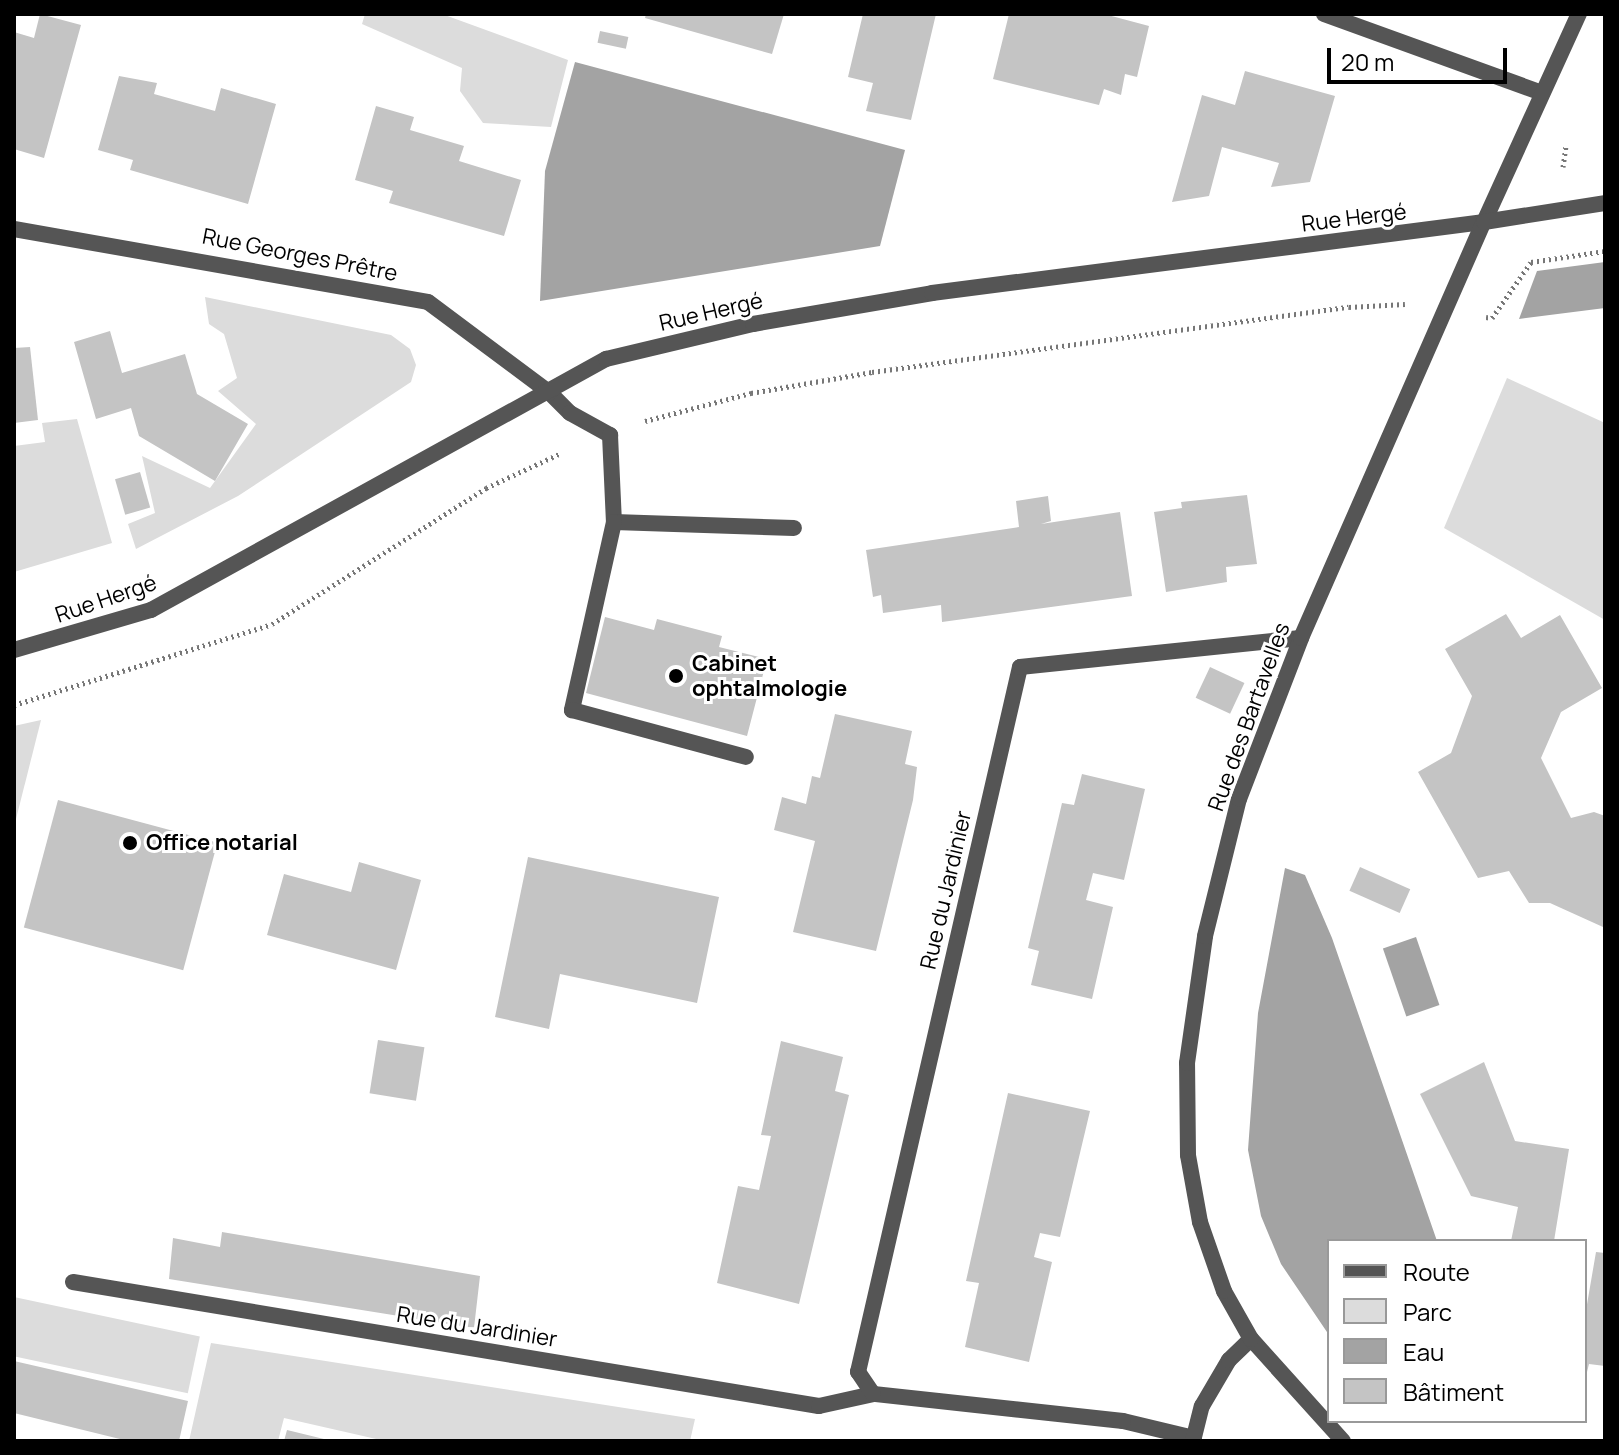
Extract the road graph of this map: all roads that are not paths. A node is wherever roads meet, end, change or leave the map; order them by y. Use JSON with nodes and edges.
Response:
{"nodes":[{"id":1,"x":1324,"y":14,"type":"edge"},
{"id":2,"x":1579,"y":14,"type":"edge"},
{"id":3,"x":1542,"y":93,"type":"junction"},
{"id":4,"x":1605,"y":203,"type":"edge"},
{"id":5,"x":1484,"y":222,"type":"junction"},
{"id":6,"x":14,"y":229,"type":"edge"},
{"id":7,"x":550,"y":393,"type":"junction"},
{"id":8,"x":614,"y":522,"type":"junction"},
{"id":9,"x":794,"y":528,"type":"dead end"},
{"id":10,"x":1301,"y":638,"type":"junction"},
{"id":11,"x":14,"y":650,"type":"edge"},
{"id":12,"x":746,"y":757,"type":"dead end"},
{"id":13,"x":73,"y":1282,"type":"dead end"},
{"id":14,"x":1251,"y":1339,"type":"junction"},
{"id":15,"x":873,"y":1394,"type":"junction"},
{"id":16,"x":1194,"y":1440,"type":"edge"},
{"id":17,"x":1343,"y":1441,"type":"edge"}],
"edges":[{"from":1,"to":3,"type":"street"},
{"from":2,"to":3,"type":"street","name":"Rue des Bartavelles"},
{"from":3,"to":5,"type":"street","name":"Rue des Bartavelles"},
{"from":4,"to":5,"type":"street","name":"Rue Hergé"},
{"from":5,"to":7,"type":"street","name":"Rue Hergé"},
{"from":5,"to":10,"type":"street","name":"Rue des Bartavelles"},
{"from":6,"to":7,"type":"street","name":"Rue Georges Prêtre"},
{"from":7,"to":8,"type":"street","name":"Rue Georges Prêtre"},
{"from":7,"to":11,"type":"street","name":"Rue Hergé"},
{"from":8,"to":9,"type":"street"},
{"from":8,"to":12,"type":"street"},
{"from":10,"to":14,"type":"street","name":"Rue des Bartavelles"},
{"from":10,"to":15,"type":"street","name":"Rue du Jardinier"},
{"from":13,"to":15,"type":"street","name":"Rue du Jardinier"},
{"from":14,"to":16,"type":"street"},
{"from":14,"to":17,"type":"street","name":"Rue des Bartavelles"},
{"from":15,"to":16,"type":"street","name":"Rue du Jardinier"}]}
